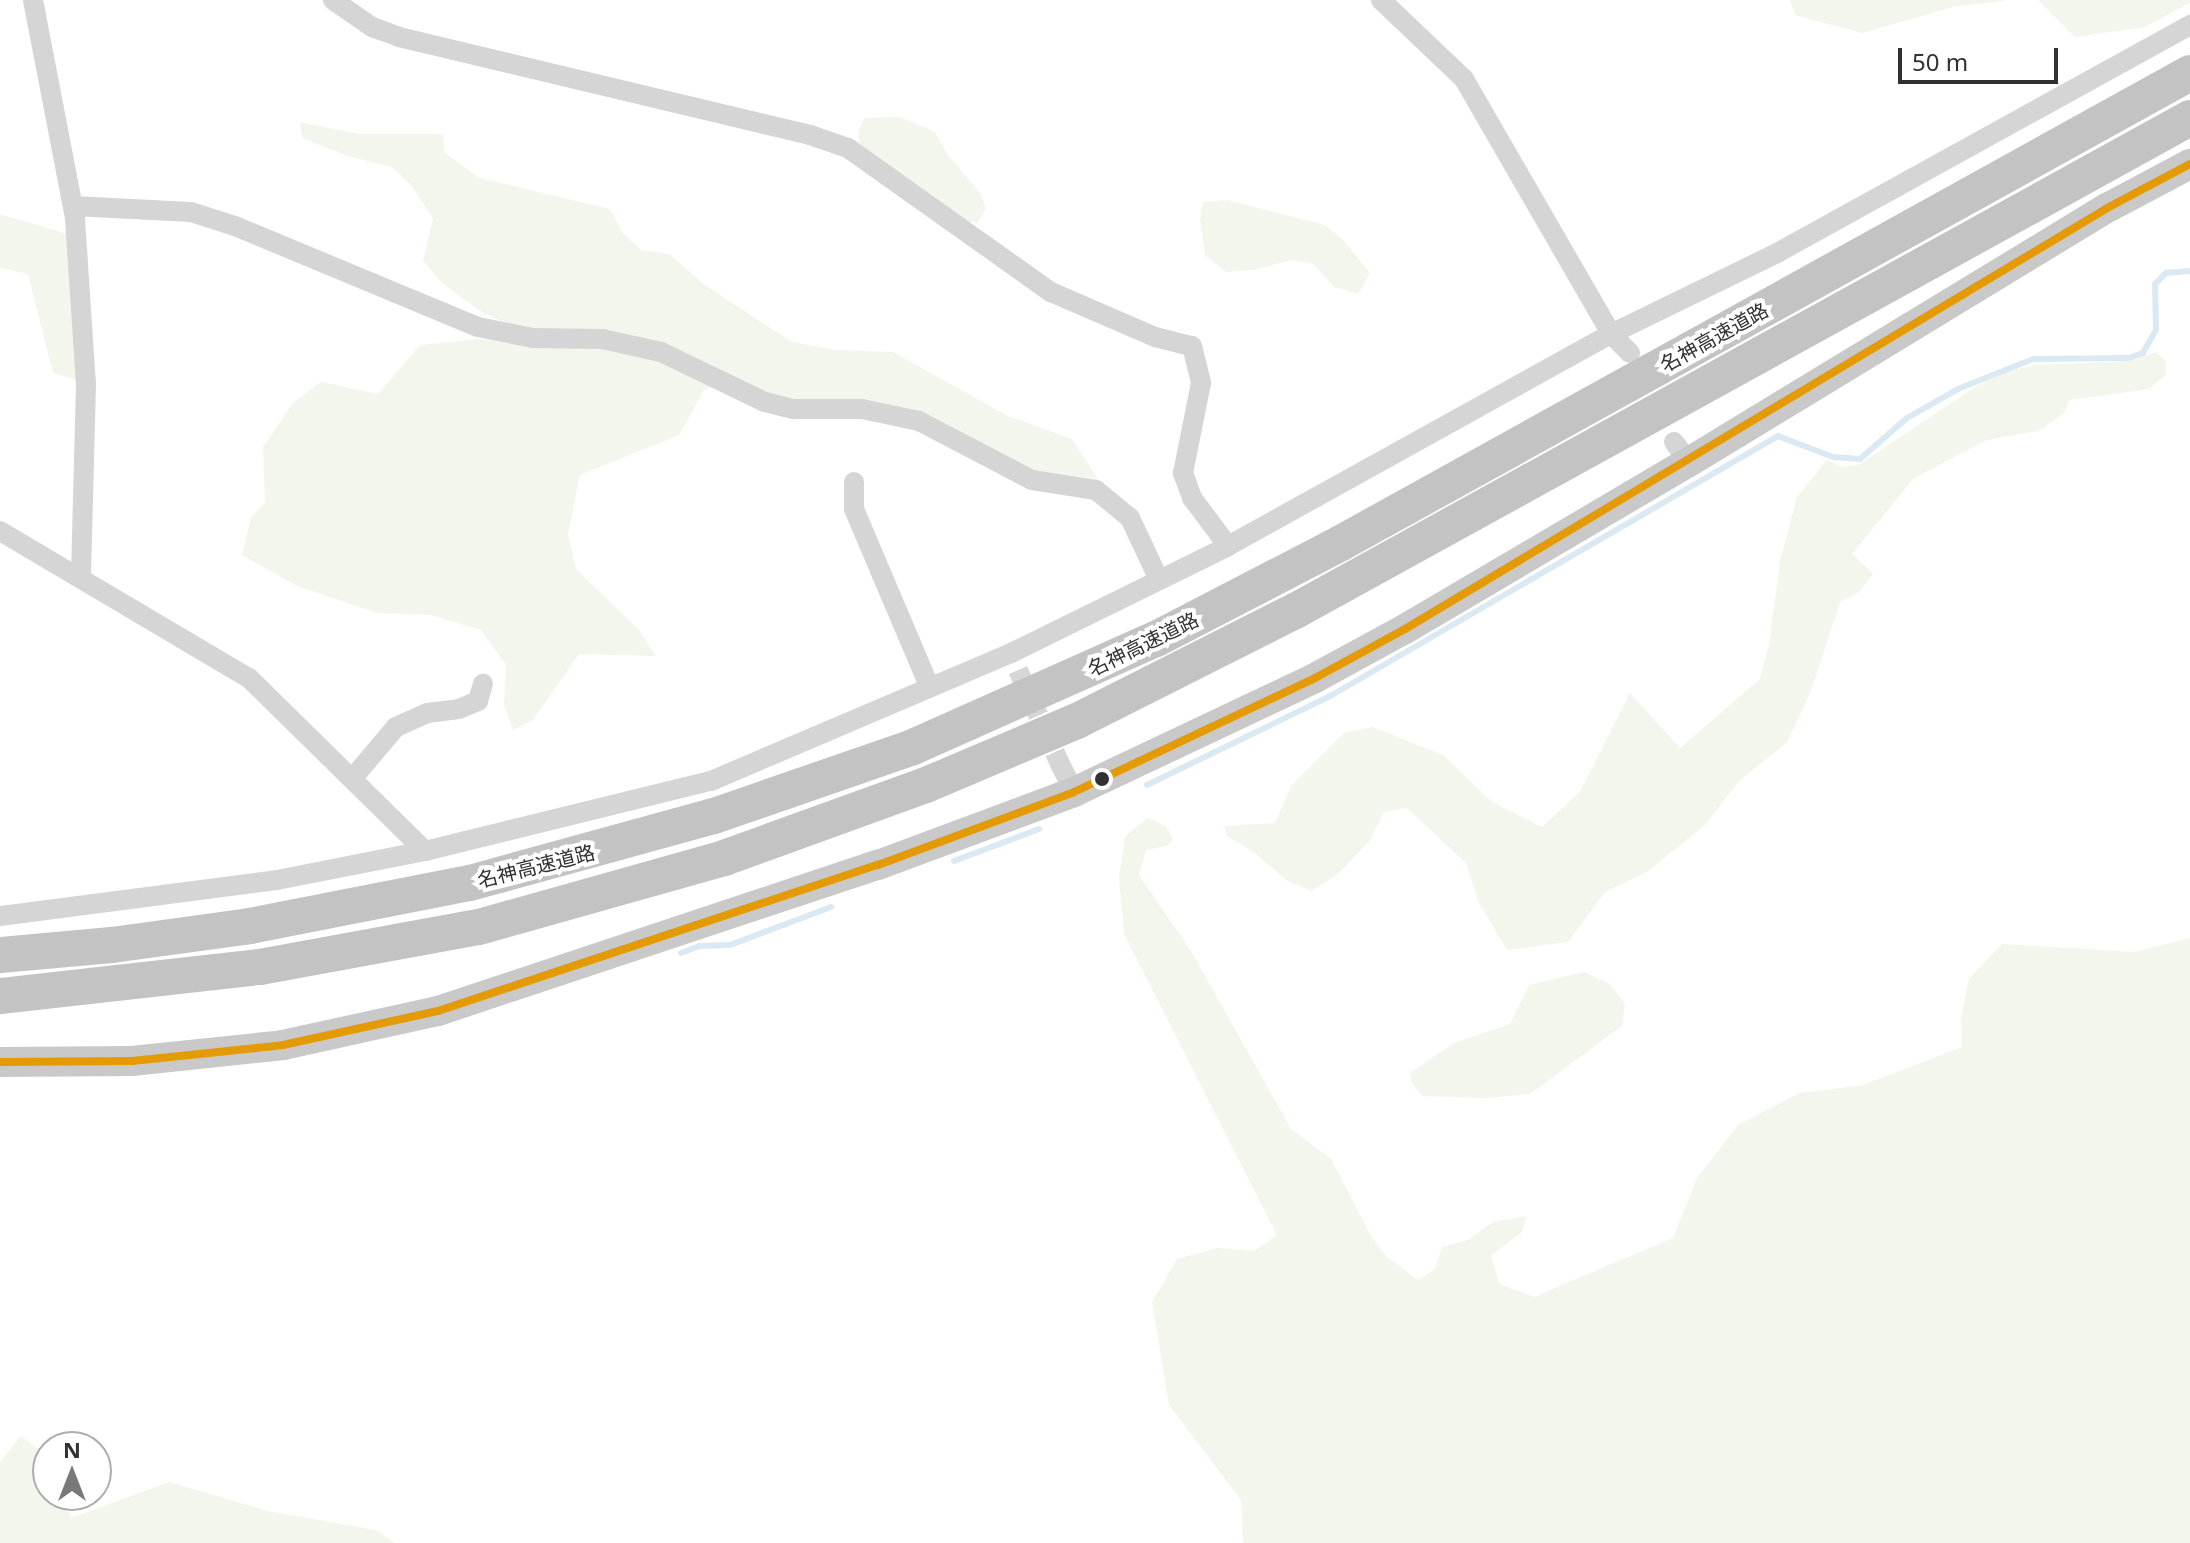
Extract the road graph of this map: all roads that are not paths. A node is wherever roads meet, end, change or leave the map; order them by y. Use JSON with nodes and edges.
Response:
{"nodes":[{"id":1,"x":33,"y":0,"type":"edge"},
{"id":2,"x":333,"y":0,"type":"edge"},
{"id":3,"x":1381,"y":0,"type":"edge"},
{"id":4,"x":2190,"y":25,"type":"edge"},
{"id":5,"x":2190,"y":73,"type":"edge"},
{"id":6,"x":2190,"y":118,"type":"edge"},
{"id":7,"x":2190,"y":164,"type":"edge"},
{"id":8,"x":73,"y":206,"type":"junction"},
{"id":9,"x":1611,"y":334,"type":"junction"},
{"id":10,"x":1630,"y":353,"type":"dead end"},
{"id":11,"x":854,"y":482,"type":"dead end"},
{"id":12,"x":0,"y":531,"type":"edge"},
{"id":13,"x":1228,"y":546,"type":"junction"},
{"id":14,"x":81,"y":578,"type":"junction"},
{"id":15,"x":1159,"y":580,"type":"junction"},
{"id":16,"x":483,"y":684,"type":"dead end"},
{"id":17,"x":930,"y":688,"type":"junction"},
{"id":18,"x":352,"y":779,"type":"junction"},
{"id":19,"x":425,"y":851,"type":"junction"},
{"id":20,"x":0,"y":916,"type":"edge"},
{"id":21,"x":0,"y":955,"type":"edge"},
{"id":22,"x":0,"y":996,"type":"edge"},
{"id":23,"x":0,"y":1062,"type":"edge"}],
"edges":[{"from":1,"to":8,"type":"street"},
{"from":2,"to":13,"type":"street"},
{"from":3,"to":9,"type":"street"},
{"from":4,"to":9,"type":"street"},
{"from":5,"to":21,"type":"highway","name":"名神高速道路"},
{"from":6,"to":22,"type":"highway","name":"名神高速道路"},
{"from":7,"to":23,"type":"main road"},
{"from":8,"to":14,"type":"street"},
{"from":8,"to":15,"type":"street"},
{"from":9,"to":10,"type":"street"},
{"from":9,"to":13,"type":"street"},
{"from":11,"to":17,"type":"street"},
{"from":12,"to":14,"type":"street"},
{"from":13,"to":15,"type":"street"},
{"from":14,"to":18,"type":"street"},
{"from":15,"to":17,"type":"street"},
{"from":16,"to":18,"type":"street"},
{"from":17,"to":19,"type":"street"},
{"from":18,"to":19,"type":"street"},
{"from":19,"to":20,"type":"street"}]}
